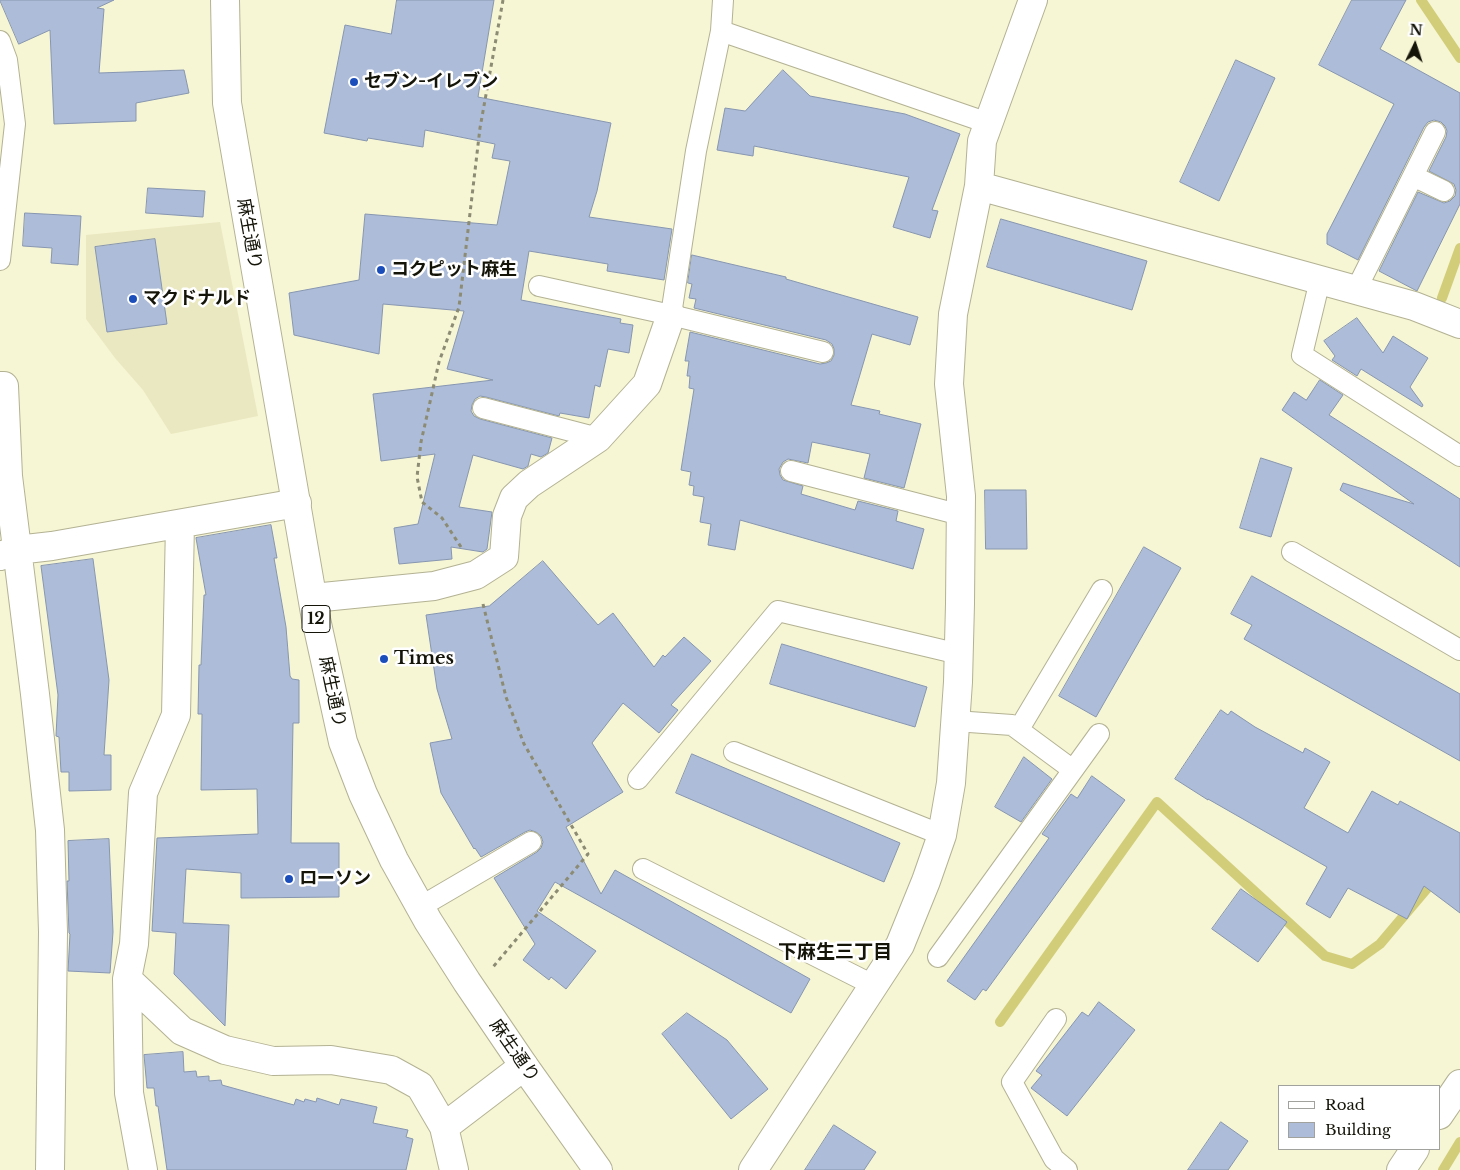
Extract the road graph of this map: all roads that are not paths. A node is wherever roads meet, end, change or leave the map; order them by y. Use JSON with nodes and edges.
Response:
{"nodes":[{"id":1,"x":225,"y":0,"type":"edge"},
{"id":2,"x":723,"y":0,"type":"edge"},
{"id":3,"x":1033,"y":0,"type":"edge"},
{"id":4,"x":721,"y":31,"type":"junction"},
{"id":5,"x":0,"y":41,"type":"edge"},
{"id":6,"x":988,"y":123,"type":"junction"},
{"id":7,"x":1434,"y":132,"type":"dead end"},
{"id":8,"x":1412,"y":176,"type":"junction"},
{"id":9,"x":979,"y":186,"type":"junction"},
{"id":10,"x":1444,"y":191,"type":"dead end"},
{"id":11,"x":0,"y":260,"type":"edge"},
{"id":12,"x":1320,"y":280,"type":"junction"},
{"id":13,"x":539,"y":286,"type":"dead end"},
{"id":14,"x":1356,"y":290,"type":"junction"},
{"id":15,"x":671,"y":315,"type":"junction"},
{"id":16,"x":1460,"y":324,"type":"edge"},
{"id":17,"x":823,"y":352,"type":"dead end"},
{"id":18,"x":1,"y":381,"type":"edge"},
{"id":19,"x":482,"y":408,"type":"dead end"},
{"id":20,"x":598,"y":438,"type":"junction"},
{"id":21,"x":1460,"y":456,"type":"edge"},
{"id":22,"x":791,"y":471,"type":"dead end"},
{"id":23,"x":297,"y":503,"type":"junction"},
{"id":24,"x":961,"y":515,"type":"junction"},
{"id":25,"x":180,"y":524,"type":"junction"},
{"id":26,"x":1292,"y":552,"type":"dead end"},
{"id":27,"x":6,"y":554,"type":"edge"},
{"id":28,"x":1102,"y":590,"type":"dead end"},
{"id":29,"x":312,"y":598,"type":"junction"},
{"id":30,"x":1460,"y":650,"type":"edge"},
{"id":31,"x":959,"y":654,"type":"junction"},
{"id":32,"x":955,"y":720,"type":"junction"},
{"id":33,"x":1019,"y":729,"type":"junction"},
{"id":34,"x":1099,"y":734,"type":"dead end"},
{"id":35,"x":734,"y":752,"type":"dead end"},
{"id":36,"x":1073,"y":770,"type":"junction"},
{"id":37,"x":638,"y":779,"type":"dead end"},
{"id":38,"x":942,"y":835,"type":"junction"},
{"id":39,"x":531,"y":842,"type":"dead end"},
{"id":40,"x":643,"y":869,"type":"dead end"},
{"id":41,"x":420,"y":907,"type":"junction"},
{"id":42,"x":938,"y":957,"type":"dead end"},
{"id":43,"x":127,"y":980,"type":"junction"},
{"id":44,"x":874,"y":985,"type":"junction"},
{"id":45,"x":1056,"y":1019,"type":"dead end"},
{"id":46,"x":524,"y":1066,"type":"junction"},
{"id":47,"x":1460,"y":1084,"type":"edge"},
{"id":48,"x":1440,"y":1114,"type":"edge"},
{"id":49,"x":444,"y":1127,"type":"junction"},
{"id":50,"x":1414,"y":1150,"type":"edge"},
{"id":51,"x":50,"y":1170,"type":"edge"},
{"id":52,"x":143,"y":1170,"type":"edge"},
{"id":53,"x":454,"y":1170,"type":"edge"},
{"id":54,"x":598,"y":1170,"type":"edge"},
{"id":55,"x":753,"y":1170,"type":"edge"},
{"id":56,"x":1067,"y":1170,"type":"edge"},
{"id":57,"x":1401,"y":1170,"type":"edge"}],
"edges":[{"from":1,"to":23,"type":"street","name":"麻生通り","number":"12"},
{"from":2,"to":4,"type":"lane"},
{"from":3,"to":6,"type":"street"},
{"from":4,"to":6,"type":"lane"},
{"from":4,"to":15,"type":"lane"},
{"from":5,"to":11,"type":"lane"},
{"from":6,"to":9,"type":"street"},
{"from":7,"to":8,"type":"lane"},
{"from":8,"to":10,"type":"lane"},
{"from":8,"to":14,"type":"lane"},
{"from":9,"to":12,"type":"street"},
{"from":9,"to":24,"type":"street"},
{"from":12,"to":14,"type":"street"},
{"from":12,"to":21,"type":"lane"},
{"from":13,"to":15,"type":"lane"},
{"from":14,"to":16,"type":"street"},
{"from":15,"to":17,"type":"lane"},
{"from":15,"to":20,"type":"street"},
{"from":18,"to":27,"type":"street"},
{"from":19,"to":20,"type":"lane"},
{"from":20,"to":29,"type":"street"},
{"from":22,"to":24,"type":"lane"},
{"from":23,"to":25,"type":"street"},
{"from":23,"to":29,"type":"street","name":"麻生通り","number":"12"},
{"from":24,"to":31,"type":"street"},
{"from":25,"to":27,"type":"street"},
{"from":25,"to":43,"type":"street"},
{"from":26,"to":30,"type":"lane"},
{"from":27,"to":51,"type":"street"},
{"from":28,"to":33,"type":"lane"},
{"from":29,"to":41,"type":"street","name":"麻生通り","number":"12"},
{"from":31,"to":32,"type":"street"},
{"from":31,"to":37,"type":"lane"},
{"from":32,"to":33,"type":"lane"},
{"from":32,"to":38,"type":"street"},
{"from":33,"to":36,"type":"lane"},
{"from":34,"to":36,"type":"lane"},
{"from":35,"to":38,"type":"lane"},
{"from":36,"to":42,"type":"lane"},
{"from":38,"to":44,"type":"street"},
{"from":39,"to":41,"type":"lane"},
{"from":40,"to":44,"type":"lane"},
{"from":41,"to":46,"type":"street","name":"麻生通り","number":"12"},
{"from":43,"to":49,"type":"street"},
{"from":43,"to":52,"type":"street"},
{"from":44,"to":55,"type":"street"},
{"from":45,"to":56,"type":"lane"},
{"from":46,"to":49,"type":"street"},
{"from":46,"to":54,"type":"street","name":"麻生通り","number":"12"},
{"from":47,"to":48,"type":"street"},
{"from":49,"to":53,"type":"street"},
{"from":50,"to":57,"type":"street"}]}
